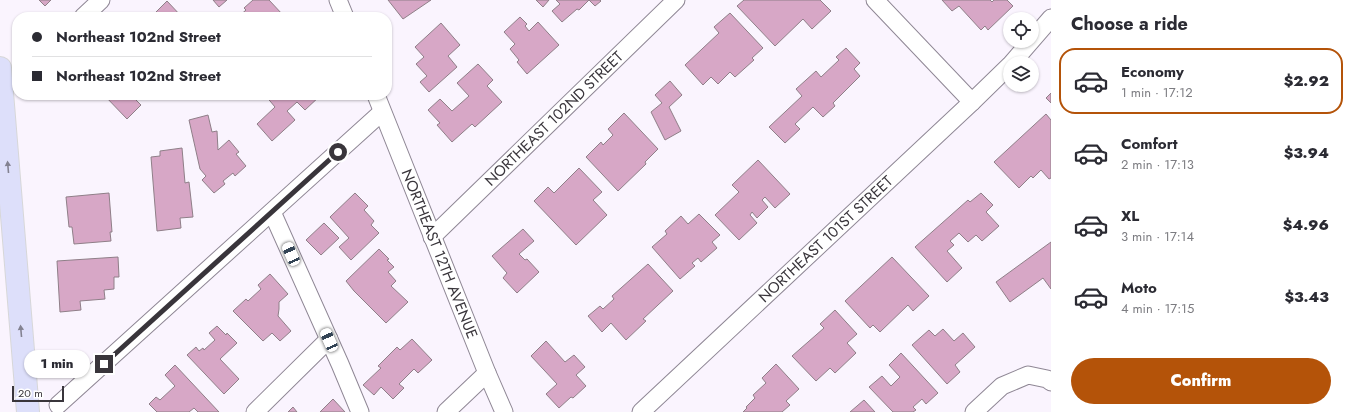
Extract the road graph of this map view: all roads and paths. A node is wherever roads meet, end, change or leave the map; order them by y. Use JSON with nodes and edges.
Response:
{"nodes":[{"id":1,"x":101,"y":0,"type":"edge"},
{"id":2,"x":338,"y":0,"type":"edge"},
{"id":3,"x":676,"y":0,"type":"edge"},
{"id":4,"x":875,"y":0,"type":"edge"},
{"id":5,"x":88,"y":12,"type":"edge"},
{"id":6,"x":343,"y":12,"type":"edge"},
{"id":7,"x":1051,"y":18,"type":"edge"},
{"id":8,"x":1018,"y":56,"type":"edge"},
{"id":9,"x":0,"y":68,"type":"edge"},
{"id":10,"x":1003,"y":72,"type":"edge"},
{"id":11,"x":378,"y":100,"type":"edge"},
{"id":12,"x":972,"y":102,"type":"junction"},
{"id":13,"x":382,"y":112,"type":"junction"},
{"id":14,"x":272,"y":212,"type":"junction"},
{"id":15,"x":432,"y":237,"type":"junction"},
{"id":16,"x":329,"y":340,"type":"junction"},
{"id":17,"x":487,"y":373,"type":"junction"},
{"id":18,"x":1051,"y":382,"type":"edge"},
{"id":19,"x":58,"y":405,"type":"dead end"},
{"id":20,"x":28,"y":412,"type":"edge"},
{"id":21,"x":255,"y":412,"type":"edge"},
{"id":22,"x":360,"y":412,"type":"edge"},
{"id":23,"x":446,"y":412,"type":"edge"},
{"id":24,"x":504,"y":412,"type":"edge"},
{"id":25,"x":641,"y":412,"type":"edge"},
{"id":26,"x":974,"y":412,"type":"edge"}],
"edges":[{"from":1,"to":5,"type":"street"},
{"from":2,"to":6,"type":"street"},
{"from":3,"to":15,"type":"street","name":"NORTHEAST 102ND STREET"},
{"from":4,"to":12,"type":"street"},
{"from":7,"to":8,"type":"street","name":"NORTHEAST 101ST STREET"},
{"from":20,"to":9,"type":"main road","one_way":true},
{"from":10,"to":12,"type":"street","name":"NORTHEAST 101ST STREET"},
{"from":11,"to":13,"type":"street","name":"NORTHEAST 12TH AVENUE"},
{"from":12,"to":25,"type":"street","name":"NORTHEAST 101ST STREET"},
{"from":13,"to":14,"type":"street"},
{"from":13,"to":15,"type":"street","name":"NORTHEAST 12TH AVENUE"},
{"from":14,"to":16,"type":"street"},
{"from":14,"to":19,"type":"street"},
{"from":15,"to":17,"type":"street","name":"NORTHEAST 12TH AVENUE"},
{"from":16,"to":21,"type":"street"},
{"from":16,"to":22,"type":"street"},
{"from":17,"to":23,"type":"street"},
{"from":17,"to":24,"type":"street","name":"NORTHEAST 12TH AVENUE"},
{"from":18,"to":26,"type":"street"}]}
